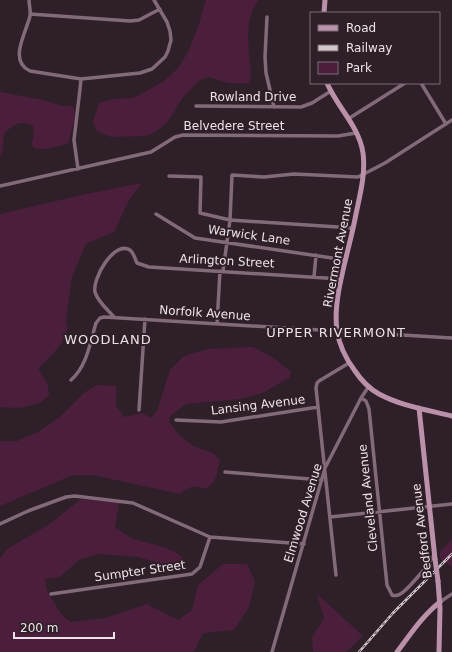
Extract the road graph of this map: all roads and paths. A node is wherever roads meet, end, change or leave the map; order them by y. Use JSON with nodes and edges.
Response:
{"nodes":[{"id":1,"x":29,"y":0,"type":"edge"},
{"id":2,"x":154,"y":0,"type":"edge"},
{"id":3,"x":325,"y":0,"type":"edge"},
{"id":4,"x":160,"y":9,"type":"junction"},
{"id":5,"x":324,"y":12,"type":"edge"},
{"id":6,"x":30,"y":14,"type":"junction"},
{"id":7,"x":267,"y":17,"type":"dead end"},
{"id":8,"x":81,"y":79,"type":"junction"},
{"id":9,"x":328,"y":84,"type":"edge"},
{"id":10,"x":403,"y":84,"type":"edge"},
{"id":11,"x":423,"y":84,"type":"edge"},
{"id":12,"x":331,"y":91,"type":"junction"},
{"id":13,"x":196,"y":106,"type":"dead end"},
{"id":14,"x":274,"y":107,"type":"junction"},
{"id":15,"x":348,"y":119,"type":"junction"},
{"id":16,"x":452,"y":120,"type":"edge"},
{"id":17,"x":446,"y":124,"type":"junction"},
{"id":18,"x":356,"y":133,"type":"junction"},
{"id":19,"x":78,"y":169,"type":"junction"},
{"id":20,"x":363,"y":175,"type":"junction"},
{"id":21,"x":169,"y":176,"type":"dead end"},
{"id":22,"x":0,"y":186,"type":"edge"},
{"id":23,"x":156,"y":214,"type":"dead end"},
{"id":24,"x":230,"y":220,"type":"junction"},
{"id":25,"x":353,"y":228,"type":"junction"},
{"id":26,"x":227,"y":242,"type":"junction"},
{"id":27,"x":316,"y":255,"type":"junction"},
{"id":28,"x":346,"y":260,"type":"junction"},
{"id":29,"x":222,"y":271,"type":"junction"},
{"id":30,"x":314,"y":277,"type":"junction"},
{"id":31,"x":342,"y":279,"type":"junction"},
{"id":32,"x":114,"y":317,"type":"junction"},
{"id":33,"x":145,"y":319,"type":"junction"},
{"id":34,"x":217,"y":324,"type":"junction"},
{"id":35,"x":337,"y":331,"type":"junction"},
{"id":36,"x":452,"y":338,"type":"edge"},
{"id":37,"x":349,"y":363,"type":"junction"},
{"id":38,"x":71,"y":380,"type":"dead end"},
{"id":39,"x":369,"y":386,"type":"junction"},
{"id":40,"x":361,"y":398,"type":"junction"},
{"id":41,"x":318,"y":407,"type":"junction"},
{"id":42,"x":419,"y":408,"type":"junction"},
{"id":43,"x":139,"y":410,"type":"dead end"},
{"id":44,"x":452,"y":416,"type":"edge"},
{"id":45,"x":176,"y":420,"type":"dead end"},
{"id":46,"x":325,"y":468,"type":"junction"},
{"id":47,"x":225,"y":472,"type":"dead end"},
{"id":48,"x":322,"y":480,"type":"junction"},
{"id":49,"x":452,"y":504,"type":"edge"},
{"id":50,"x":429,"y":507,"type":"junction"},
{"id":51,"x":380,"y":512,"type":"junction"},
{"id":52,"x":330,"y":517,"type":"junction"},
{"id":53,"x":0,"y":524,"type":"edge"},
{"id":54,"x":210,"y":537,"type":"junction"},
{"id":55,"x":304,"y":544,"type":"junction"},
{"id":56,"x":435,"y":557,"type":"junction"},
{"id":57,"x":336,"y":575,"type":"dead end"},
{"id":58,"x":51,"y":594,"type":"dead end"},
{"id":59,"x":452,"y":594,"type":"edge"},
{"id":60,"x":440,"y":602,"type":"junction"},
{"id":61,"x":272,"y":652,"type":"edge"},
{"id":62,"x":397,"y":652,"type":"edge"},
{"id":63,"x":439,"y":652,"type":"edge"}],
"edges":[{"from":1,"to":6,"type":"street"},
{"from":2,"to":4,"type":"street"},
{"from":3,"to":5,"type":"main road"},
{"from":4,"to":6,"type":"street"},
{"from":4,"to":8,"type":"street"},
{"from":6,"to":8,"type":"street"},
{"from":7,"to":14,"type":"street"},
{"from":8,"to":19,"type":"street"},
{"from":9,"to":12,"type":"main road","name":"Rivermont Avenue"},
{"from":10,"to":15,"type":"street"},
{"from":11,"to":17,"type":"street"},
{"from":12,"to":14,"type":"street","name":"Rowland Drive"},
{"from":12,"to":15,"type":"main road","name":"Rivermont Avenue"},
{"from":13,"to":14,"type":"street","name":"Rowland Drive"},
{"from":15,"to":18,"type":"main road","name":"Rivermont Avenue"},
{"from":16,"to":17,"type":"street"},
{"from":17,"to":20,"type":"street"},
{"from":18,"to":19,"type":"street","name":"Belvedere Street"},
{"from":18,"to":20,"type":"main road","name":"Rivermont Avenue"},
{"from":19,"to":22,"type":"street","name":"Belvedere Street"},
{"from":20,"to":24,"type":"street"},
{"from":20,"to":25,"type":"main road","name":"Rivermont Avenue"},
{"from":21,"to":24,"type":"street"},
{"from":23,"to":26,"type":"street","name":"Warwick Lane"},
{"from":24,"to":25,"type":"street"},
{"from":24,"to":26,"type":"street"},
{"from":25,"to":28,"type":"main road","name":"Rivermont Avenue"},
{"from":26,"to":27,"type":"street","name":"Warwick Lane"},
{"from":26,"to":29,"type":"street"},
{"from":27,"to":28,"type":"street","name":"Warwick Lane"},
{"from":27,"to":30,"type":"street"},
{"from":28,"to":31,"type":"main road","name":"Rivermont Avenue"},
{"from":29,"to":30,"type":"street","name":"Arlington Street"},
{"from":29,"to":32,"type":"street","name":"Arlington Street"},
{"from":29,"to":34,"type":"street"},
{"from":30,"to":31,"type":"street","name":"Arlington Street"},
{"from":31,"to":35,"type":"main road","name":"Rivermont Avenue"},
{"from":32,"to":33,"type":"street","name":"Norfolk Avenue"},
{"from":32,"to":38,"type":"street","name":"Norfolk Avenue"},
{"from":33,"to":34,"type":"street","name":"Norfolk Avenue"},
{"from":33,"to":43,"type":"street"},
{"from":34,"to":35,"type":"street","name":"Norfolk Avenue"},
{"from":35,"to":36,"type":"street","name":"Norfolk Avenue"},
{"from":35,"to":37,"type":"main road","name":"Rivermont Avenue"},
{"from":37,"to":39,"type":"main road","name":"Rivermont Avenue"},
{"from":37,"to":41,"type":"street"},
{"from":39,"to":40,"type":"street","name":"Elmwood Avenue"},
{"from":39,"to":42,"type":"main road","name":"Rivermont Avenue"},
{"from":40,"to":46,"type":"street","name":"Elmwood Avenue"},
{"from":40,"to":51,"type":"street","name":"Cleveland Avenue"},
{"from":41,"to":45,"type":"street","name":"Lansing Avenue"},
{"from":41,"to":46,"type":"street"},
{"from":42,"to":44,"type":"main road","name":"Rivermont Avenue"},
{"from":42,"to":50,"type":"main road","name":"Bedford Avenue"},
{"from":46,"to":48,"type":"street","name":"Elmwood Avenue"},
{"from":46,"to":52,"type":"street"},
{"from":47,"to":48,"type":"street"},
{"from":48,"to":55,"type":"street","name":"Elmwood Avenue"},
{"from":49,"to":50,"type":"street"},
{"from":50,"to":51,"type":"street"},
{"from":50,"to":56,"type":"main road","name":"Bedford Avenue"},
{"from":51,"to":52,"type":"street"},
{"from":51,"to":56,"type":"street","name":"Cleveland Avenue"},
{"from":52,"to":57,"type":"street"},
{"from":53,"to":54,"type":"street"},
{"from":54,"to":55,"type":"street"},
{"from":54,"to":58,"type":"street","name":"Sumpter Street"},
{"from":55,"to":61,"type":"street","name":"Elmwood Avenue"},
{"from":56,"to":60,"type":"main road","name":"Bedford Avenue","bridge":true},
{"from":59,"to":60,"type":"street"},
{"from":60,"to":62,"type":"main road"},
{"from":60,"to":63,"type":"main road","name":"Bedford Avenue"}]}
